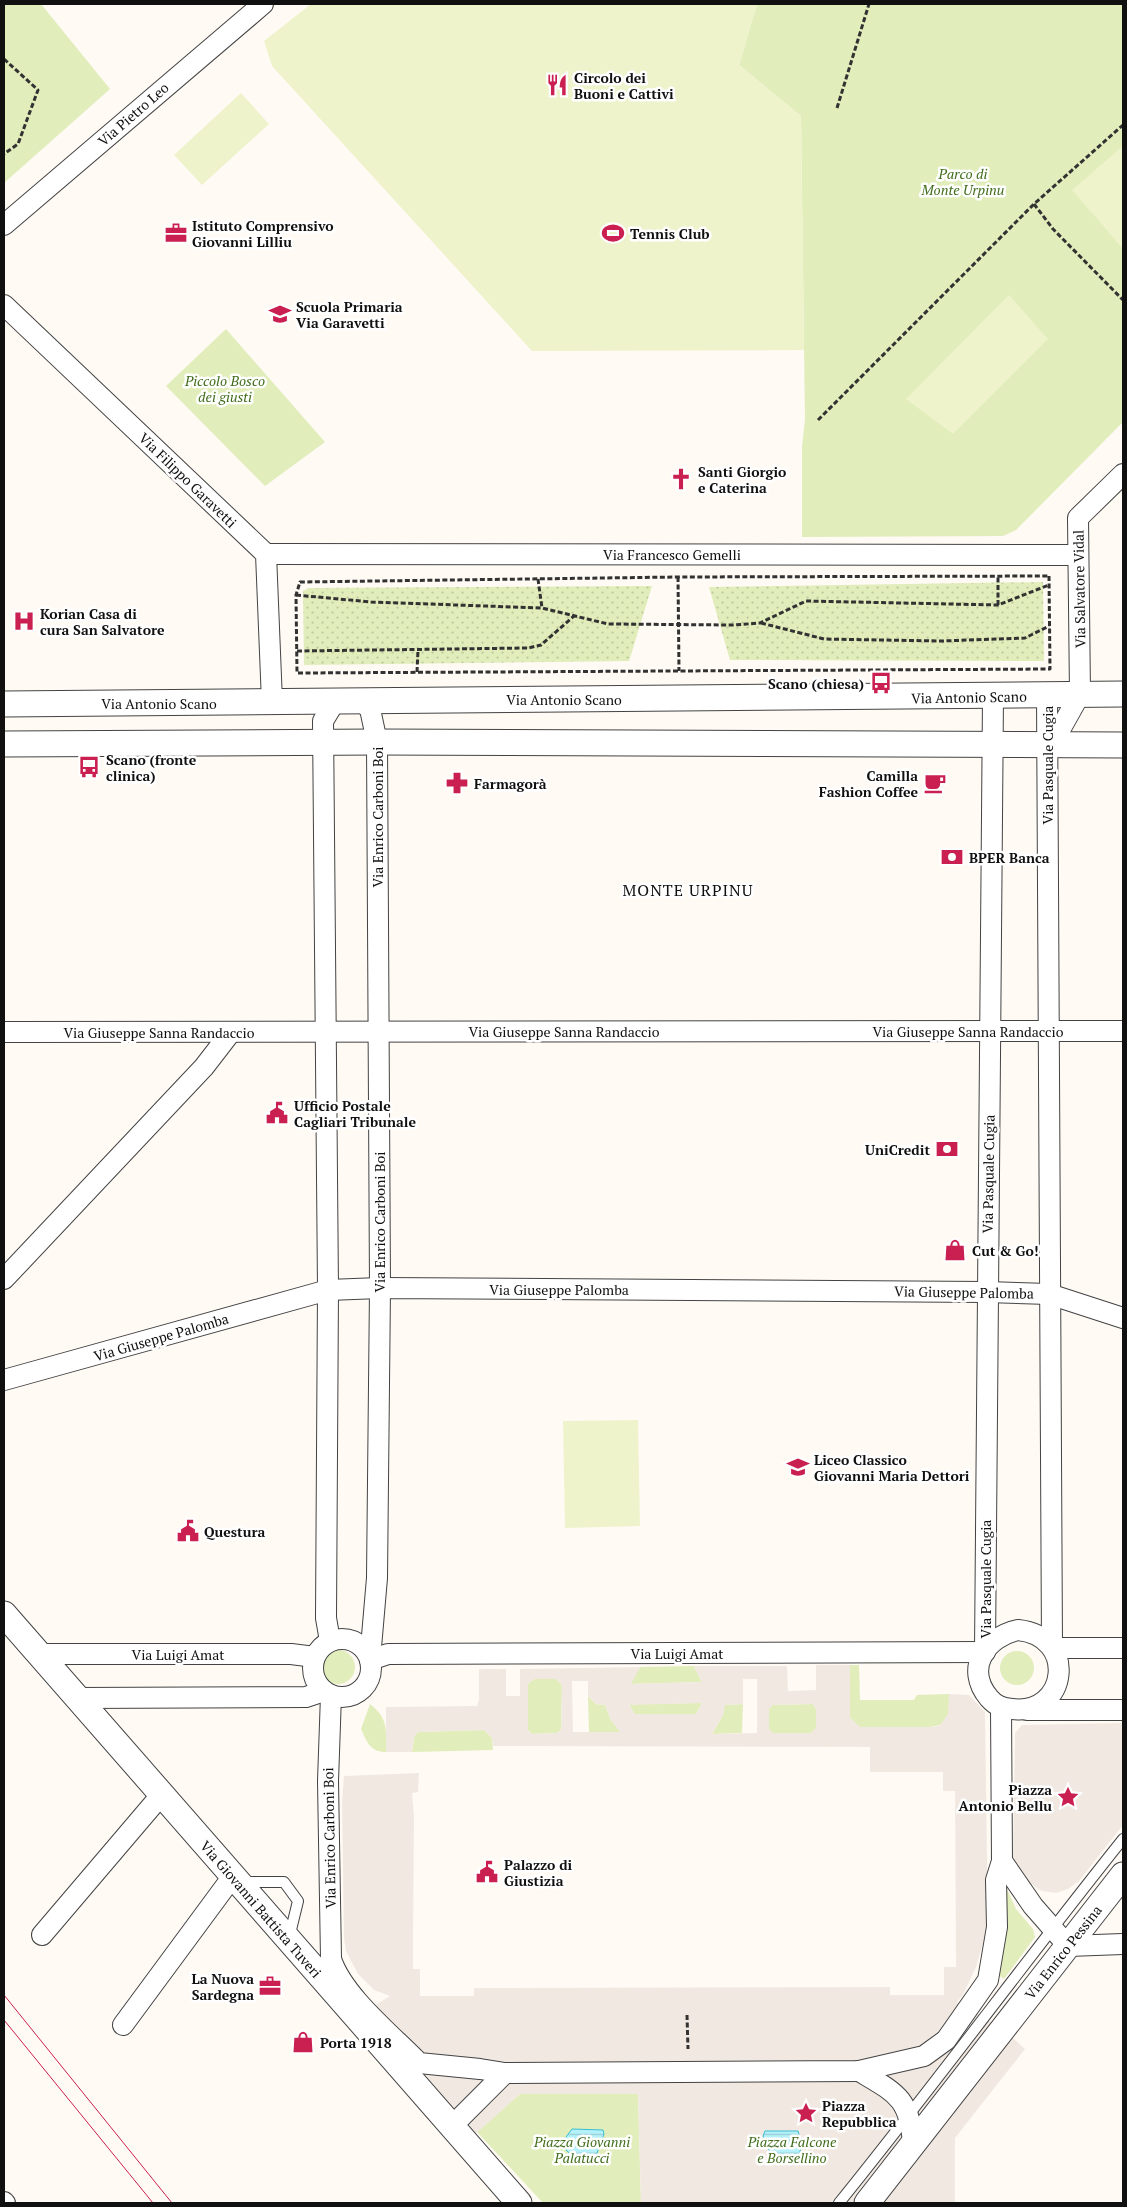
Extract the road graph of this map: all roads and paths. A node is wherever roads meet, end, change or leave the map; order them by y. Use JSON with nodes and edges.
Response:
{"nodes":[{"id":1,"x":263,"y":4,"type":"edge"},
{"id":2,"x":869,"y":4,"type":"edge"},
{"id":3,"x":4,"y":59,"type":"edge"},
{"id":4,"x":837,"y":108,"type":"dead end"},
{"id":5,"x":1123,"y":125,"type":"edge"},
{"id":6,"x":4,"y":154,"type":"edge"},
{"id":7,"x":1034,"y":204,"type":"junction"},
{"id":8,"x":4,"y":225,"type":"edge"},
{"id":9,"x":1123,"y":300,"type":"edge"},
{"id":10,"x":4,"y":305,"type":"edge"},
{"id":11,"x":818,"y":420,"type":"dead end"},
{"id":12,"x":1123,"y":474,"type":"edge"},
{"id":13,"x":266,"y":554,"type":"junction"},
{"id":14,"x":1078,"y":555,"type":"junction"},
{"id":15,"x":998,"y":576,"type":"junction"},
{"id":16,"x":678,"y":577,"type":"junction"},
{"id":17,"x":538,"y":579,"type":"junction"},
{"id":18,"x":1049,"y":584,"type":"junction"},
{"id":19,"x":296,"y":595,"type":"junction"},
{"id":20,"x":998,"y":606,"type":"junction"},
{"id":21,"x":542,"y":608,"type":"junction"},
{"id":22,"x":574,"y":616,"type":"junction"},
{"id":23,"x":760,"y":623,"type":"junction"},
{"id":24,"x":679,"y":624,"type":"junction"},
{"id":25,"x":1049,"y":626,"type":"junction"},
{"id":26,"x":418,"y":650,"type":"junction"},
{"id":27,"x":297,"y":651,"type":"junction"},
{"id":28,"x":679,"y":671,"type":"junction"},
{"id":29,"x":417,"y":672,"type":"junction"},
{"id":30,"x":1080,"y":694,"type":"junction"},
{"id":31,"x":1123,"y":694,"type":"edge"},
{"id":32,"x":1047,"y":695,"type":"junction"},
{"id":33,"x":993,"y":697,"type":"junction"},
{"id":34,"x":335,"y":701,"type":"junction"},
{"id":35,"x":361,"y":701,"type":"junction"},
{"id":36,"x":272,"y":702,"type":"junction"},
{"id":37,"x":4,"y":704,"type":"edge"},
{"id":38,"x":377,"y":742,"type":"junction"},
{"id":39,"x":324,"y":743,"type":"junction"},
{"id":40,"x":4,"y":744,"type":"edge"},
{"id":41,"x":992,"y":744,"type":"junction"},
{"id":42,"x":1047,"y":744,"type":"junction"},
{"id":43,"x":1123,"y":745,"type":"edge"},
{"id":44,"x":989,"y":1031,"type":"junction"},
{"id":45,"x":1049,"y":1031,"type":"junction"},
{"id":46,"x":1123,"y":1031,"type":"edge"},
{"id":47,"x":4,"y":1032,"type":"edge"},
{"id":48,"x":231,"y":1032,"type":"junction"},
{"id":49,"x":326,"y":1032,"type":"junction"},
{"id":50,"x":378,"y":1032,"type":"junction"},
{"id":51,"x":4,"y":1279,"type":"edge"},
{"id":52,"x":380,"y":1288,"type":"junction"},
{"id":53,"x":328,"y":1290,"type":"junction"},
{"id":54,"x":986,"y":1292,"type":"junction"},
{"id":55,"x":1049,"y":1294,"type":"junction"},
{"id":56,"x":1123,"y":1318,"type":"edge"},
{"id":57,"x":4,"y":1380,"type":"edge"},
{"id":58,"x":4,"y":1614,"type":"edge"},
{"id":59,"x":330,"y":1641,"type":"junction"},
{"id":60,"x":1052,"y":1647,"type":"junction"},
{"id":61,"x":1123,"y":1648,"type":"edge"},
{"id":62,"x":985,"y":1652,"type":"junction"},
{"id":63,"x":40,"y":1654,"type":"junction"},
{"id":64,"x":315,"y":1657,"type":"junction"},
{"id":65,"x":370,"y":1659,"type":"junction"},
{"id":66,"x":328,"y":1693,"type":"junction"},
{"id":67,"x":77,"y":1698,"type":"junction"},
{"id":68,"x":1010,"y":1709,"type":"junction"},
{"id":69,"x":1123,"y":1710,"type":"edge"},
{"id":70,"x":162,"y":1794,"type":"junction"},
{"id":71,"x":1123,"y":1838,"type":"edge"},
{"id":72,"x":1002,"y":1861,"type":"junction"},
{"id":73,"x":1123,"y":1877,"type":"edge"},
{"id":74,"x":235,"y":1879,"type":"junction"},
{"id":75,"x":1053,"y":1927,"type":"junction"},
{"id":76,"x":42,"y":1935,"type":"dead end"},
{"id":77,"x":289,"y":1940,"type":"junction"},
{"id":78,"x":1123,"y":1944,"type":"edge"},
{"id":79,"x":1068,"y":1946,"type":"junction"},
{"id":80,"x":327,"y":1969,"type":"junction"},
{"id":81,"x":687,"y":2015,"type":"dead end"},
{"id":82,"x":123,"y":2025,"type":"dead end"},
{"id":83,"x":688,"y":2038,"type":"dead end"},
{"id":84,"x":859,"y":2071,"type":"junction"},
{"id":85,"x":505,"y":2073,"type":"junction"},
{"id":86,"x":910,"y":2115,"type":"junction"},
{"id":87,"x":452,"y":2126,"type":"junction"},
{"id":88,"x":913,"y":2144,"type":"junction"},
{"id":89,"x":519,"y":2203,"type":"edge"},
{"id":90,"x":838,"y":2203,"type":"edge"},
{"id":91,"x":867,"y":2203,"type":"edge"}],
"edges":[{"from":1,"to":8,"type":"street","name":"Via Pietro Leo"},
{"from":2,"to":4,"type":"path"},
{"from":3,"to":6,"type":"path"},
{"from":5,"to":7,"type":"path"},
{"from":7,"to":9,"type":"path"},
{"from":7,"to":11,"type":"path"},
{"from":10,"to":13,"type":"street","name":"Via Filippo Garavetti"},
{"from":12,"to":14,"type":"street","name":"Via Salvatore Vidal"},
{"from":13,"to":14,"type":"street","name":"Via Francesco Gemelli"},
{"from":13,"to":36,"type":"street"},
{"from":14,"to":30,"type":"street","name":"Via Salvatore Vidal"},
{"from":15,"to":16,"type":"path"},
{"from":15,"to":18,"type":"path"},
{"from":15,"to":20,"type":"path"},
{"from":16,"to":17,"type":"path"},
{"from":16,"to":24,"type":"path"},
{"from":17,"to":19,"type":"path"},
{"from":17,"to":21,"type":"path"},
{"from":18,"to":20,"type":"path"},
{"from":18,"to":25,"type":"path"},
{"from":19,"to":21,"type":"path"},
{"from":19,"to":27,"type":"path"},
{"from":20,"to":23,"type":"path"},
{"from":21,"to":22,"type":"path"},
{"from":22,"to":24,"type":"path"},
{"from":22,"to":26,"type":"path"},
{"from":23,"to":24,"type":"path"},
{"from":23,"to":25,"type":"path"},
{"from":24,"to":28,"type":"path"},
{"from":25,"to":28,"type":"path"},
{"from":26,"to":27,"type":"path"},
{"from":26,"to":29,"type":"path"},
{"from":27,"to":29,"type":"path"},
{"from":28,"to":29,"type":"path"},
{"from":30,"to":31,"type":"street","name":"Via Antonio Scano"},
{"from":30,"to":32,"type":"street","name":"Via Antonio Scano"},
{"from":30,"to":42,"type":"street"},
{"from":32,"to":33,"type":"street","name":"Via Antonio Scano"},
{"from":32,"to":42,"type":"street","name":"Via Pasquale Cugia"},
{"from":33,"to":35,"type":"street","name":"Via Antonio Scano"},
{"from":33,"to":41,"type":"street","name":"Via Pasquale Cugia"},
{"from":34,"to":35,"type":"street","name":"Via Antonio Scano"},
{"from":34,"to":36,"type":"street","name":"Via Antonio Scano"},
{"from":34,"to":39,"type":"street"},
{"from":35,"to":38,"type":"street","name":"Via Enrico Carboni Boi"},
{"from":36,"to":37,"type":"street","name":"Via Antonio Scano"},
{"from":38,"to":39,"type":"street"},
{"from":38,"to":41,"type":"street"},
{"from":38,"to":50,"type":"street","name":"Via Enrico Carboni Boi"},
{"from":39,"to":40,"type":"street"},
{"from":39,"to":49,"type":"street"},
{"from":41,"to":42,"type":"street"},
{"from":41,"to":44,"type":"street","name":"Via Pasquale Cugia"},
{"from":42,"to":43,"type":"street"},
{"from":42,"to":45,"type":"street","name":"Via Pasquale Cugia"},
{"from":44,"to":45,"type":"street","name":"Via Giuseppe Sanna Randaccio"},
{"from":44,"to":50,"type":"street","name":"Via Giuseppe Sanna Randaccio"},
{"from":44,"to":54,"type":"street","name":"Via Pasquale Cugia"},
{"from":45,"to":46,"type":"street","name":"Via Giuseppe Sanna Randaccio"},
{"from":45,"to":55,"type":"street","name":"Via Pasquale Cugia"},
{"from":47,"to":48,"type":"street","name":"Via Giuseppe Sanna Randaccio"},
{"from":48,"to":49,"type":"street","name":"Via Giuseppe Sanna Randaccio"},
{"from":48,"to":51,"type":"street"},
{"from":49,"to":50,"type":"street","name":"Via Giuseppe Sanna Randaccio"},
{"from":49,"to":53,"type":"street"},
{"from":50,"to":52,"type":"street","name":"Via Enrico Carboni Boi"},
{"from":52,"to":53,"type":"street","name":"Via Giuseppe Palomba"},
{"from":52,"to":54,"type":"street","name":"Via Giuseppe Palomba"},
{"from":52,"to":65,"type":"street","name":"Via Enrico Carboni Boi"},
{"from":53,"to":57,"type":"street","name":"Via Giuseppe Palomba"},
{"from":53,"to":59,"type":"street"},
{"from":54,"to":55,"type":"street","name":"Via Giuseppe Palomba"},
{"from":54,"to":62,"type":"street","name":"Via Pasquale Cugia"},
{"from":55,"to":56,"type":"street","name":"Via Giuseppe Palomba"},
{"from":55,"to":60,"type":"street","name":"Via Pasquale Cugia"},
{"from":58,"to":63,"type":"street","name":"Via Giovanni Battista Tuveri"},
{"from":59,"to":64,"type":"street"},
{"from":59,"to":65,"type":"street"},
{"from":60,"to":61,"type":"street"},
{"from":60,"to":62,"type":"street"},
{"from":60,"to":68,"type":"street"},
{"from":62,"to":65,"type":"street","name":"Via Luigi Amat"},
{"from":62,"to":68,"type":"street"},
{"from":63,"to":64,"type":"street","name":"Via Luigi Amat"},
{"from":63,"to":67,"type":"street","name":"Via Giovanni Battista Tuveri"},
{"from":64,"to":66,"type":"street","name":"Via Enrico Carboni Boi"},
{"from":65,"to":66,"type":"street","name":"Via Enrico Carboni Boi"},
{"from":66,"to":67,"type":"street"},
{"from":66,"to":80,"type":"street","name":"Via Enrico Carboni Boi"},
{"from":67,"to":70,"type":"street","name":"Via Giovanni Battista Tuveri"},
{"from":68,"to":69,"type":"street"},
{"from":68,"to":72,"type":"street"},
{"from":70,"to":74,"type":"street","name":"Via Giovanni Battista Tuveri"},
{"from":70,"to":76,"type":"street"},
{"from":71,"to":75,"type":"lane"},
{"from":72,"to":75,"type":"street"},
{"from":72,"to":84,"type":"street"},
{"from":73,"to":79,"type":"street","name":"Via Enrico Pessina"},
{"from":74,"to":77,"type":"street","name":"Via Giovanni Battista Tuveri"},
{"from":74,"to":77,"type":"lane"},
{"from":74,"to":82,"type":"street"},
{"from":75,"to":79,"type":"street"},
{"from":75,"to":86,"type":"lane"},
{"from":77,"to":80,"type":"street","name":"Via Giovanni Battista Tuveri"},
{"from":78,"to":79,"type":"street"},
{"from":79,"to":88,"type":"street","name":"Via Enrico Pessina"},
{"from":80,"to":85,"type":"street"},
{"from":80,"to":87,"type":"street","name":"Via Giovanni Battista Tuveri"},
{"from":81,"to":83,"type":"path"},
{"from":84,"to":85,"type":"street"},
{"from":84,"to":86,"type":"street"},
{"from":85,"to":87,"type":"street"},
{"from":86,"to":88,"type":"street"},
{"from":86,"to":90,"type":"lane"},
{"from":87,"to":89,"type":"street","name":"Via Giovanni Battista Tuveri"},
{"from":88,"to":91,"type":"street"}]}
